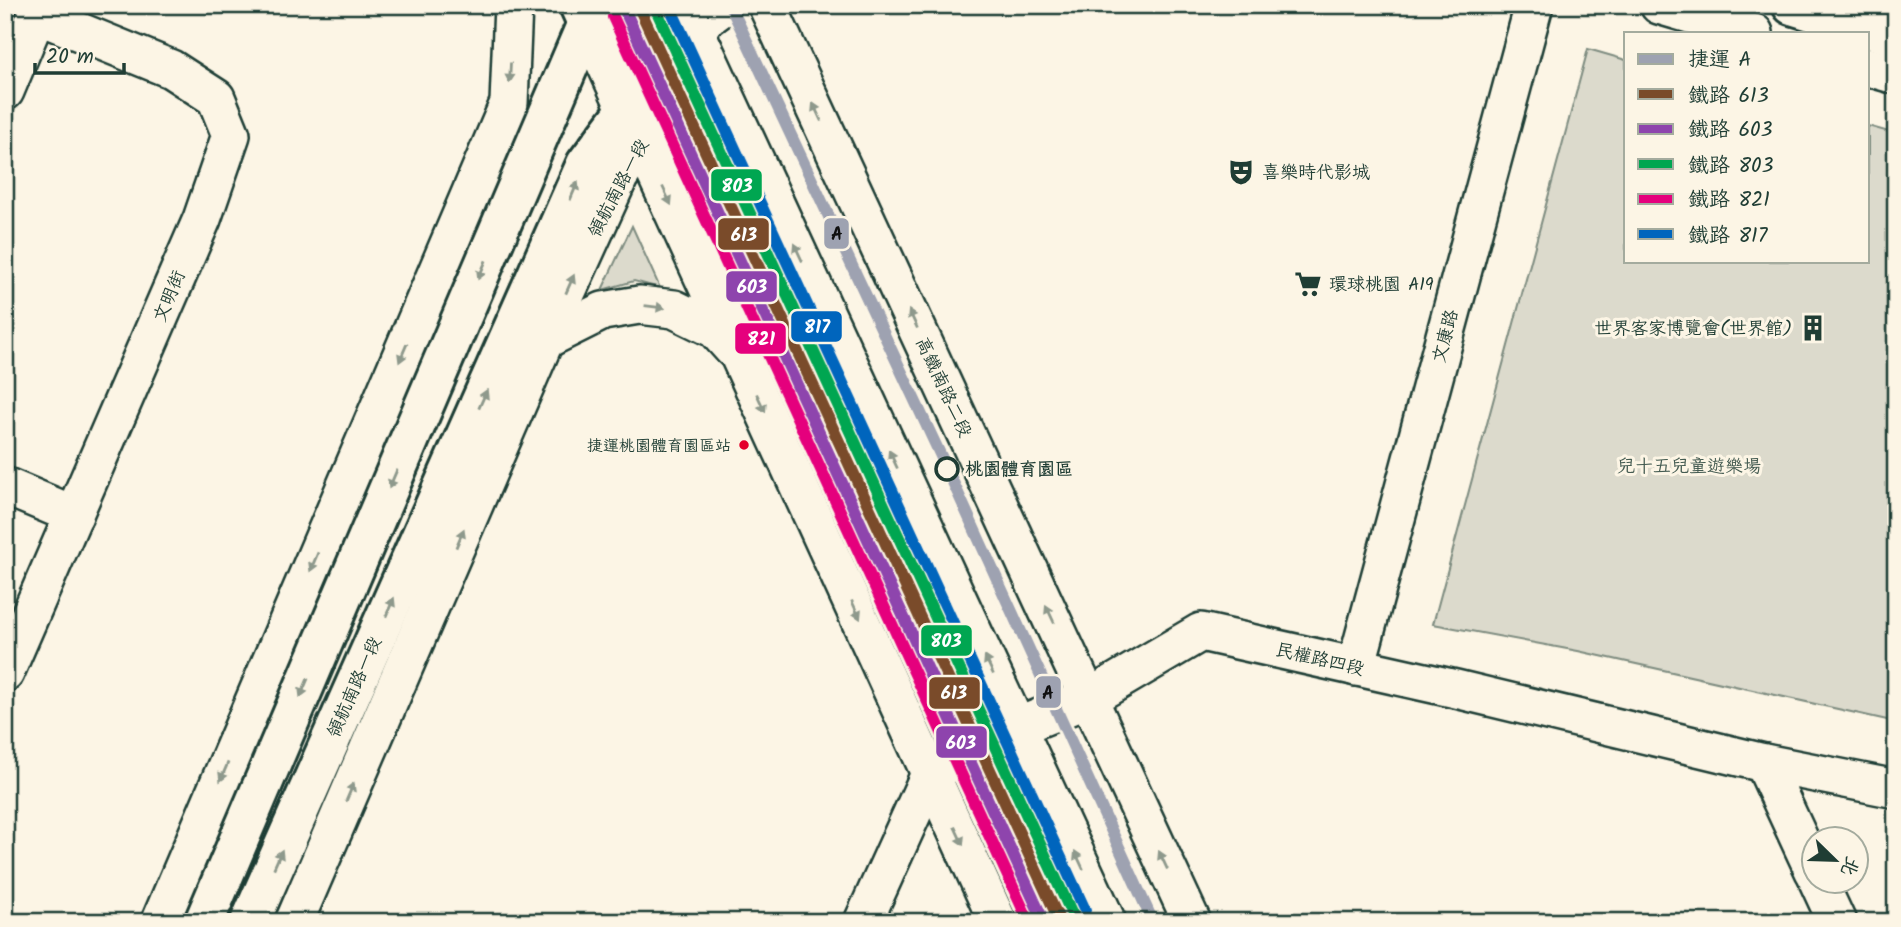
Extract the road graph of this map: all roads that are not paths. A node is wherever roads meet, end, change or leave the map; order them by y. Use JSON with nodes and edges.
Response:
{"nodes":[{"id":1,"x":513,"y":5,"type":"edge"},
{"id":2,"x":725,"y":5,"type":"edge"},
{"id":3,"x":767,"y":5,"type":"edge"},
{"id":4,"x":1534,"y":5,"type":"edge"},
{"id":5,"x":1659,"y":5,"type":"edge"},
{"id":6,"x":1792,"y":5,"type":"edge"},
{"id":7,"x":39,"y":10,"type":"edge"},
{"id":8,"x":583,"y":14,"type":"edge"},
{"id":9,"x":689,"y":16,"type":"edge"},
{"id":10,"x":1751,"y":32,"type":"edge"},
{"id":11,"x":1896,"y":37,"type":"edge"},
{"id":12,"x":1870,"y":68,"type":"edge"},
{"id":13,"x":1896,"y":75,"type":"edge"},
{"id":14,"x":5,"y":91,"type":"edge"},
{"id":15,"x":634,"y":126,"type":"junction"},
{"id":16,"x":528,"y":162,"type":"junction"},
{"id":17,"x":430,"y":290,"type":"junction"},
{"id":18,"x":545,"y":340,"type":"junction"},
{"id":19,"x":740,"y":357,"type":"junction"},
{"id":20,"x":5,"y":486,"type":"edge"},
{"id":21,"x":74,"y":515,"type":"junction"},
{"id":22,"x":1356,"y":667,"type":"junction"},
{"id":23,"x":5,"y":673,"type":"edge"},
{"id":24,"x":1089,"y":698,"type":"junction"},
{"id":25,"x":1017,"y":727,"type":"junction"},
{"id":26,"x":1764,"y":763,"type":"junction"},
{"id":27,"x":930,"y":774,"type":"junction"},
{"id":28,"x":1896,"y":789,"type":"edge"},
{"id":29,"x":1800,"y":841,"type":"edge"},
{"id":30,"x":1824,"y":895,"type":"edge"},
{"id":31,"x":160,"y":922,"type":"edge"},
{"id":32,"x":204,"y":922,"type":"edge"},
{"id":33,"x":250,"y":922,"type":"edge"},
{"id":34,"x":293,"y":922,"type":"edge"},
{"id":35,"x":863,"y":922,"type":"edge"},
{"id":36,"x":998,"y":922,"type":"edge"},
{"id":37,"x":1107,"y":922,"type":"edge"},
{"id":38,"x":1192,"y":922,"type":"edge"},
{"id":39,"x":1837,"y":922,"type":"edge"}],
"edges":[{"from":1,"to":17,"type":"street","one_way":true},
{"from":2,"to":9,"type":"street"},
{"from":24,"to":3,"type":"street","name":"高鐵南路二段","one_way":true},
{"from":4,"to":22,"type":"street","name":"文康路"},
{"from":5,"to":10,"type":"street"},
{"from":6,"to":11,"type":"main road"},
{"from":7,"to":14,"type":"street"},
{"from":7,"to":21,"type":"street","name":"文明街"},
{"from":8,"to":15,"type":"street"},
{"from":8,"to":16,"type":"main road"},
{"from":9,"to":15,"type":"main road","name":"領航南路一段"},
{"from":25,"to":9,"type":"street","one_way":true},
{"from":12,"to":13,"type":"street"},
{"from":18,"to":15,"type":"street","name":"領航南路一段","one_way":true},
{"from":15,"to":19,"type":"street","one_way":true},
{"from":33,"to":15,"type":"main road","name":"領航南路一段","one_way":true},
{"from":16,"to":17,"type":"street"},
{"from":16,"to":32,"type":"main road","one_way":true},
{"from":17,"to":31,"type":"street","one_way":true},
{"from":18,"to":19,"type":"street","one_way":true},
{"from":34,"to":18,"type":"street","name":"領航南路一段","one_way":true},
{"from":19,"to":27,"type":"street","one_way":true},
{"from":20,"to":21,"type":"street"},
{"from":21,"to":23,"type":"street","name":"文明街"},
{"from":22,"to":24,"type":"street","name":"民權路四段"},
{"from":22,"to":26,"type":"street","name":"民權路四段"},
{"from":24,"to":25,"type":"street","name":"民權路四段"},
{"from":38,"to":24,"type":"street","name":"高鐵南路二段","one_way":true},
{"from":25,"to":27,"type":"street","name":"民權路四段"},
{"from":37,"to":25,"type":"street","one_way":true},
{"from":26,"to":28,"type":"street","name":"民權路四段"},
{"from":26,"to":29,"type":"street"},
{"from":27,"to":35,"type":"street"},
{"from":27,"to":36,"type":"street","one_way":true},
{"from":30,"to":39,"type":"street"}]}
